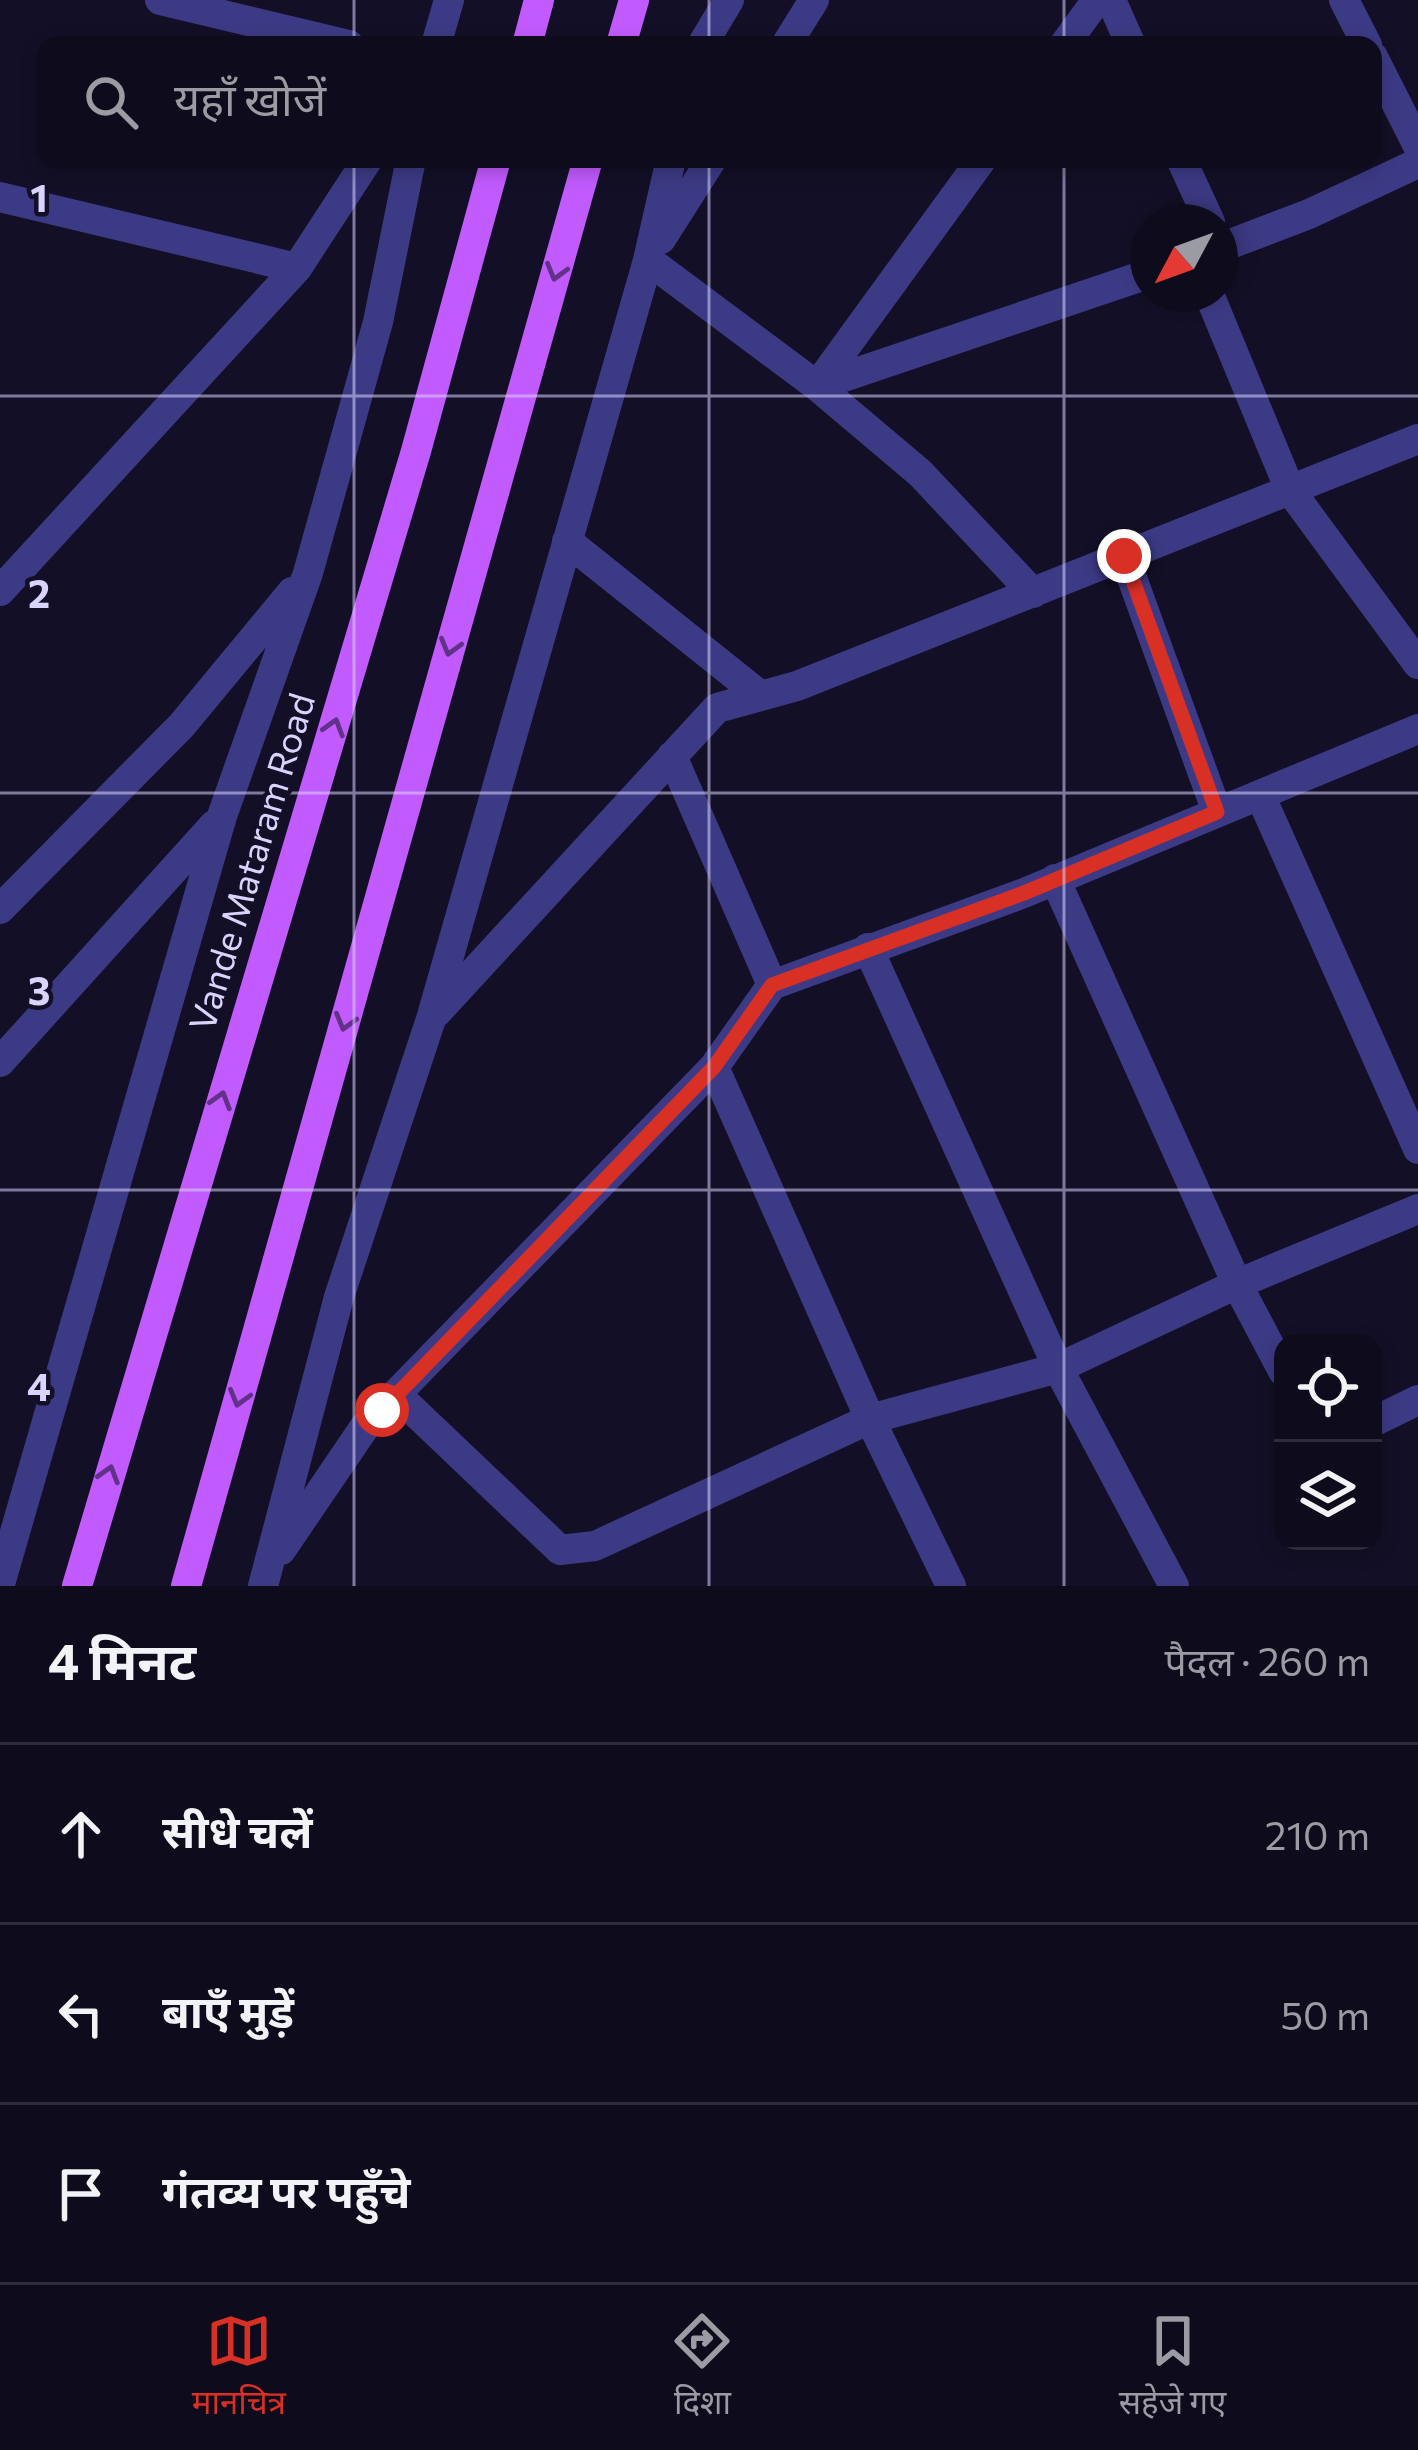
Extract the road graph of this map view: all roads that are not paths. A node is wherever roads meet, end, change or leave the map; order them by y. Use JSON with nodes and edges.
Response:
{"nodes":[{"id":1,"x":160,"y":0,"type":"edge"},
{"id":2,"x":449,"y":0,"type":"edge"},
{"id":3,"x":539,"y":0,"type":"edge"},
{"id":4,"x":634,"y":0,"type":"edge"},
{"id":5,"x":709,"y":0,"type":"edge"},
{"id":6,"x":729,"y":0,"type":"edge"},
{"id":7,"x":814,"y":0,"type":"edge"},
{"id":8,"x":1096,"y":0,"type":"edge"},
{"id":9,"x":1111,"y":0,"type":"edge"},
{"id":10,"x":1344,"y":0,"type":"edge"},
{"id":11,"x":311,"y":36,"type":"edge"},
{"id":12,"x":439,"y":36,"type":"edge"},
{"id":13,"x":529,"y":36,"type":"edge"},
{"id":14,"x":624,"y":36,"type":"edge"},
{"id":15,"x":702,"y":36,"type":"edge"},
{"id":16,"x":706,"y":36,"type":"edge"},
{"id":17,"x":791,"y":36,"type":"edge"},
{"id":18,"x":1070,"y":36,"type":"edge"},
{"id":19,"x":1127,"y":36,"type":"edge"},
{"id":20,"x":1362,"y":36,"type":"edge"},
{"id":21,"x":1382,"y":75,"type":"edge"},
{"id":22,"x":1418,"y":146,"type":"edge"},
{"id":23,"x":1418,"y":163,"type":"edge"},
{"id":24,"x":362,"y":168,"type":"edge"},
{"id":25,"x":409,"y":168,"type":"edge"},
{"id":26,"x":494,"y":168,"type":"edge"},
{"id":27,"x":585,"y":168,"type":"edge"},
{"id":28,"x":669,"y":168,"type":"edge"},
{"id":29,"x":706,"y":168,"type":"edge"},
{"id":30,"x":975,"y":168,"type":"edge"},
{"id":31,"x":1185,"y":168,"type":"edge"},
{"id":32,"x":0,"y":197,"type":"edge"},
{"id":33,"x":1202,"y":204,"type":"edge"},
{"id":34,"x":1238,"y":234,"type":"edge"},
{"id":35,"x":648,"y":260,"type":"junction"},
{"id":36,"x":297,"y":268,"type":"junction"},
{"id":37,"x":1130,"y":280,"type":"edge"},
{"id":38,"x":1216,"y":312,"type":"edge"},
{"id":39,"x":818,"y":386,"type":"junction"},
{"id":40,"x":1418,"y":439,"type":"edge"},
{"id":41,"x":1290,"y":490,"type":"junction"},
{"id":42,"x":567,"y":541,"type":"junction"},
{"id":43,"x":1124,"y":556,"type":"junction"},
{"id":44,"x":308,"y":573,"type":"junction"},
{"id":45,"x":0,"y":591,"type":"edge"},
{"id":46,"x":1033,"y":593,"type":"junction"},
{"id":47,"x":1418,"y":664,"type":"edge"},
{"id":48,"x":760,"y":696,"type":"junction"},
{"id":49,"x":1418,"y":729,"type":"edge"},
{"id":50,"x":672,"y":756,"type":"junction"},
{"id":51,"x":1261,"y":797,"type":"junction"},
{"id":52,"x":1217,"y":812,"type":"junction"},
{"id":53,"x":222,"y":816,"type":"junction"},
{"id":54,"x":1055,"y":879,"type":"junction"},
{"id":55,"x":0,"y":909,"type":"edge"},
{"id":56,"x":868,"y":948,"type":"junction"},
{"id":57,"x":772,"y":985,"type":"junction"},
{"id":58,"x":431,"y":1019,"type":"junction"},
{"id":59,"x":0,"y":1062,"type":"edge"},
{"id":60,"x":714,"y":1067,"type":"junction"},
{"id":61,"x":1418,"y":1149,"type":"edge"},
{"id":62,"x":1418,"y":1209,"type":"edge"},
{"id":63,"x":1237,"y":1284,"type":"junction"},
{"id":64,"x":1274,"y":1354,"type":"edge"},
{"id":65,"x":1058,"y":1368,"type":"junction"},
{"id":66,"x":397,"y":1395,"type":"junction"},
{"id":67,"x":1418,"y":1400,"type":"edge"},
{"id":68,"x":1382,"y":1417,"type":"edge"},
{"id":69,"x":870,"y":1418,"type":"junction"},
{"id":70,"x":270,"y":1581,"type":"edge"},
{"id":71,"x":0,"y":1583,"type":"edge"},
{"id":72,"x":77,"y":1586,"type":"edge"},
{"id":73,"x":186,"y":1586,"type":"edge"},
{"id":74,"x":951,"y":1586,"type":"edge"},
{"id":75,"x":1174,"y":1586,"type":"edge"}],
"edges":[{"from":1,"to":11,"type":"street"},
{"from":2,"to":12,"type":"street"},
{"from":3,"to":13,"type":"main road"},
{"from":4,"to":14,"type":"main road"},
{"from":5,"to":15,"type":"street"},
{"from":6,"to":16,"type":"street"},
{"from":7,"to":17,"type":"street"},
{"from":8,"to":18,"type":"street"},
{"from":9,"to":19,"type":"street"},
{"from":10,"to":20,"type":"street"},
{"from":21,"to":22,"type":"street"},
{"from":23,"to":34,"type":"street"},
{"from":24,"to":36,"type":"street"},
{"from":25,"to":44,"type":"street"},
{"from":72,"to":26,"type":"main road","name":"Vande Mataram Road","one_way":true},
{"from":27,"to":73,"type":"main road","one_way":true},
{"from":28,"to":35,"type":"street"},
{"from":29,"to":35,"type":"street"},
{"from":30,"to":39,"type":"street"},
{"from":31,"to":33,"type":"street"},
{"from":32,"to":36,"type":"street"},
{"from":35,"to":39,"type":"street"},
{"from":35,"to":42,"type":"street"},
{"from":36,"to":45,"type":"street"},
{"from":37,"to":39,"type":"street"},
{"from":38,"to":41,"type":"street"},
{"from":39,"to":46,"type":"street"},
{"from":40,"to":41,"type":"street"},
{"from":41,"to":43,"type":"street"},
{"from":41,"to":47,"type":"street"},
{"from":42,"to":48,"type":"street"},
{"from":42,"to":58,"type":"street"},
{"from":43,"to":46,"type":"street"},
{"from":43,"to":52,"type":"street"},
{"from":44,"to":53,"type":"street"},
{"from":44,"to":55,"type":"street"},
{"from":46,"to":48,"type":"street"},
{"from":48,"to":50,"type":"street"},
{"from":49,"to":51,"type":"street"},
{"from":50,"to":57,"type":"street"},
{"from":50,"to":58,"type":"street"},
{"from":51,"to":52,"type":"street"},
{"from":51,"to":61,"type":"street"},
{"from":52,"to":54,"type":"street"},
{"from":53,"to":59,"type":"street"},
{"from":53,"to":71,"type":"street"},
{"from":54,"to":56,"type":"street"},
{"from":54,"to":63,"type":"street"},
{"from":56,"to":57,"type":"street"},
{"from":56,"to":65,"type":"street"},
{"from":57,"to":60,"type":"street"},
{"from":58,"to":70,"type":"street"},
{"from":60,"to":66,"type":"street"},
{"from":60,"to":69,"type":"street"},
{"from":62,"to":63,"type":"street"},
{"from":63,"to":64,"type":"street"},
{"from":63,"to":65,"type":"street"},
{"from":65,"to":69,"type":"street"},
{"from":65,"to":75,"type":"street"},
{"from":66,"to":69,"type":"street"},
{"from":66,"to":70,"type":"street"},
{"from":67,"to":68,"type":"street"},
{"from":69,"to":74,"type":"street"}]}
